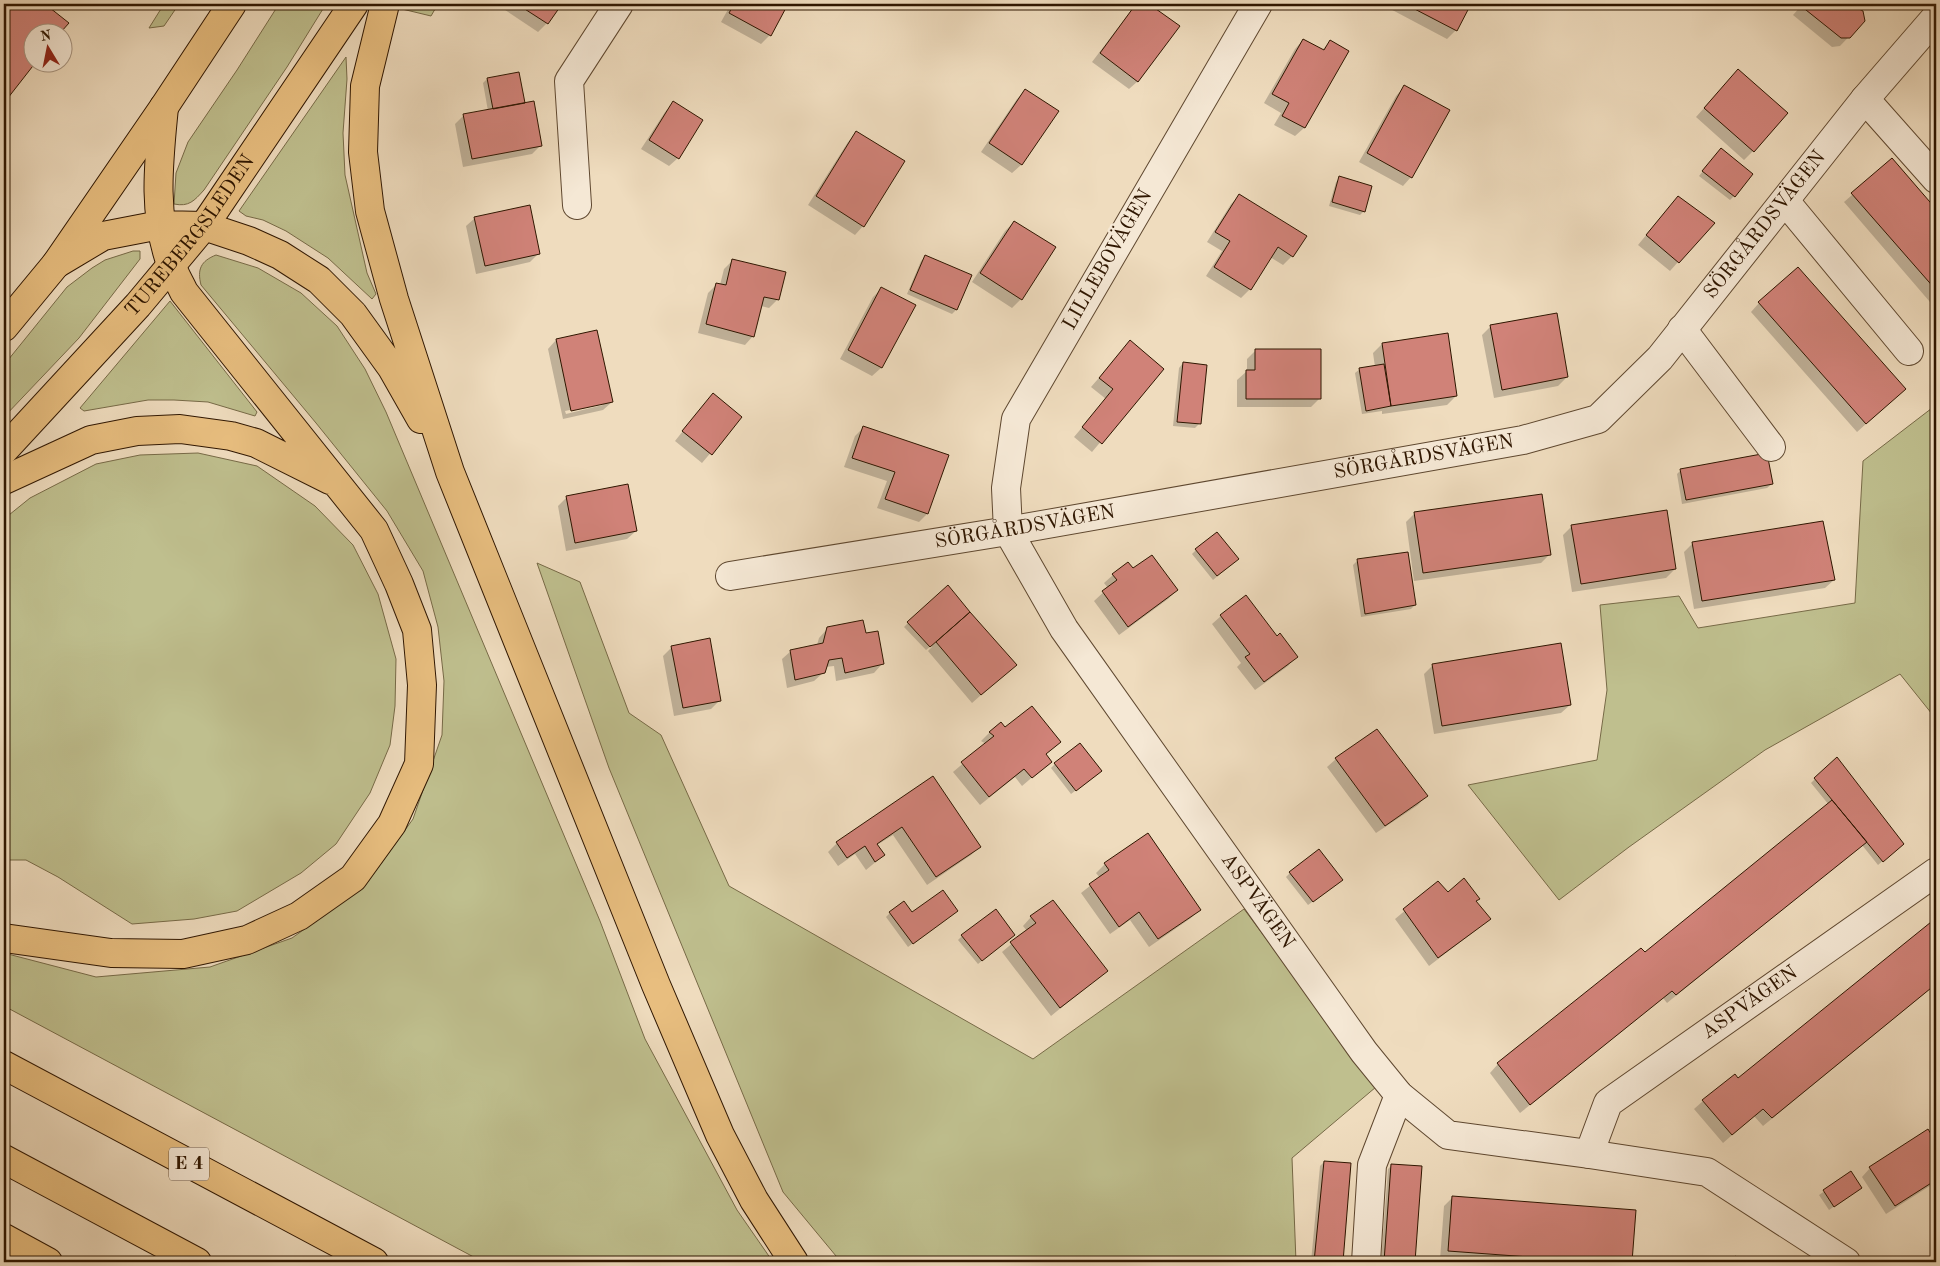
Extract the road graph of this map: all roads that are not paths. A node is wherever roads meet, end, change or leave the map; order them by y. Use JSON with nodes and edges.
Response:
{"nodes":[{"id":1,"x":232,"y":4,"type":"edge"},
{"id":2,"x":354,"y":4,"type":"edge"},
{"id":3,"x":385,"y":4,"type":"edge"},
{"id":4,"x":619,"y":4,"type":"edge"},
{"id":5,"x":1258,"y":4,"type":"edge"},
{"id":6,"x":1936,"y":17,"type":"edge"},
{"id":7,"x":1865,"y":99,"type":"junction"},
{"id":8,"x":164,"y":107,"type":"junction"},
{"id":9,"x":1936,"y":179,"type":"edge"},
{"id":10,"x":1785,"y":201,"type":"junction"},
{"id":11,"x":577,"y":205,"type":"dead end"},
{"id":12,"x":160,"y":225,"type":"junction"},
{"id":13,"x":204,"y":226,"type":"junction"},
{"id":14,"x":56,"y":264,"type":"junction"},
{"id":15,"x":171,"y":265,"type":"junction"},
{"id":16,"x":4,"y":327,"type":"edge"},
{"id":17,"x":1682,"y":330,"type":"junction"},
{"id":18,"x":1909,"y":351,"type":"dead end"},
{"id":19,"x":1771,"y":447,"type":"dead end"},
{"id":20,"x":4,"y":450,"type":"edge"},
{"id":21,"x":450,"y":472,"type":"junction"},
{"id":22,"x":4,"y":480,"type":"edge"},
{"id":23,"x":337,"y":484,"type":"junction"},
{"id":24,"x":1008,"y":532,"type":"junction"},
{"id":25,"x":730,"y":576,"type":"dead end"},
{"id":26,"x":1936,"y":872,"type":"edge"},
{"id":27,"x":4,"y":938,"type":"edge"},
{"id":28,"x":4,"y":1065,"type":"edge"},
{"id":29,"x":1399,"y":1095,"type":"junction"},
{"id":30,"x":1589,"y":1154,"type":"junction"},
{"id":31,"x":4,"y":1159,"type":"edge"},
{"id":32,"x":4,"y":1238,"type":"edge"},
{"id":33,"x":48,"y":1262,"type":"edge"},
{"id":34,"x":197,"y":1262,"type":"edge"},
{"id":35,"x":374,"y":1262,"type":"edge"},
{"id":36,"x":794,"y":1262,"type":"edge"},
{"id":37,"x":1366,"y":1262,"type":"edge"},
{"id":38,"x":1846,"y":1262,"type":"edge"}],
"edges":[{"from":1,"to":8,"type":"main road"},
{"from":2,"to":13,"type":"main road","name":"TUREBERGSLEDEN"},
{"from":3,"to":21,"type":"main road"},
{"from":4,"to":11,"type":"street"},
{"from":5,"to":24,"type":"street","name":"LILLEBOVÄGEN"},
{"from":6,"to":7,"type":"street","name":"SÖRGÅRDSVÄGEN"},
{"from":7,"to":9,"type":"street"},
{"from":7,"to":10,"type":"street","name":"SÖRGÅRDSVÄGEN"},
{"from":8,"to":12,"type":"main road"},
{"from":8,"to":14,"type":"main road"},
{"from":10,"to":17,"type":"street","name":"SÖRGÅRDSVÄGEN"},
{"from":10,"to":18,"type":"street"},
{"from":12,"to":13,"type":"main road"},
{"from":12,"to":14,"type":"main road"},
{"from":12,"to":15,"type":"main road"},
{"from":13,"to":15,"type":"main road","name":"TUREBERGSLEDEN"},
{"from":13,"to":21,"type":"main road"},
{"from":14,"to":16,"type":"main road"},
{"from":15,"to":20,"type":"main road","name":"TUREBERGSLEDEN"},
{"from":15,"to":23,"type":"main road"},
{"from":17,"to":19,"type":"street"},
{"from":17,"to":24,"type":"street","name":"SÖRGÅRDSVÄGEN"},
{"from":21,"to":36,"type":"main road"},
{"from":22,"to":23,"type":"main road"},
{"from":23,"to":27,"type":"main road"},
{"from":24,"to":25,"type":"street","name":"SÖRGÅRDSVÄGEN"},
{"from":24,"to":29,"type":"street","name":"ASPVÄGEN"},
{"from":26,"to":30,"type":"street","name":"ASPVÄGEN"},
{"from":28,"to":35,"type":"main road","number":"E 4"},
{"from":29,"to":30,"type":"street","name":"ASPVÄGEN"},
{"from":29,"to":37,"type":"street"},
{"from":30,"to":38,"type":"street","name":"ASPVÄGEN"},
{"from":31,"to":34,"type":"main road"},
{"from":32,"to":33,"type":"main road"}]}
